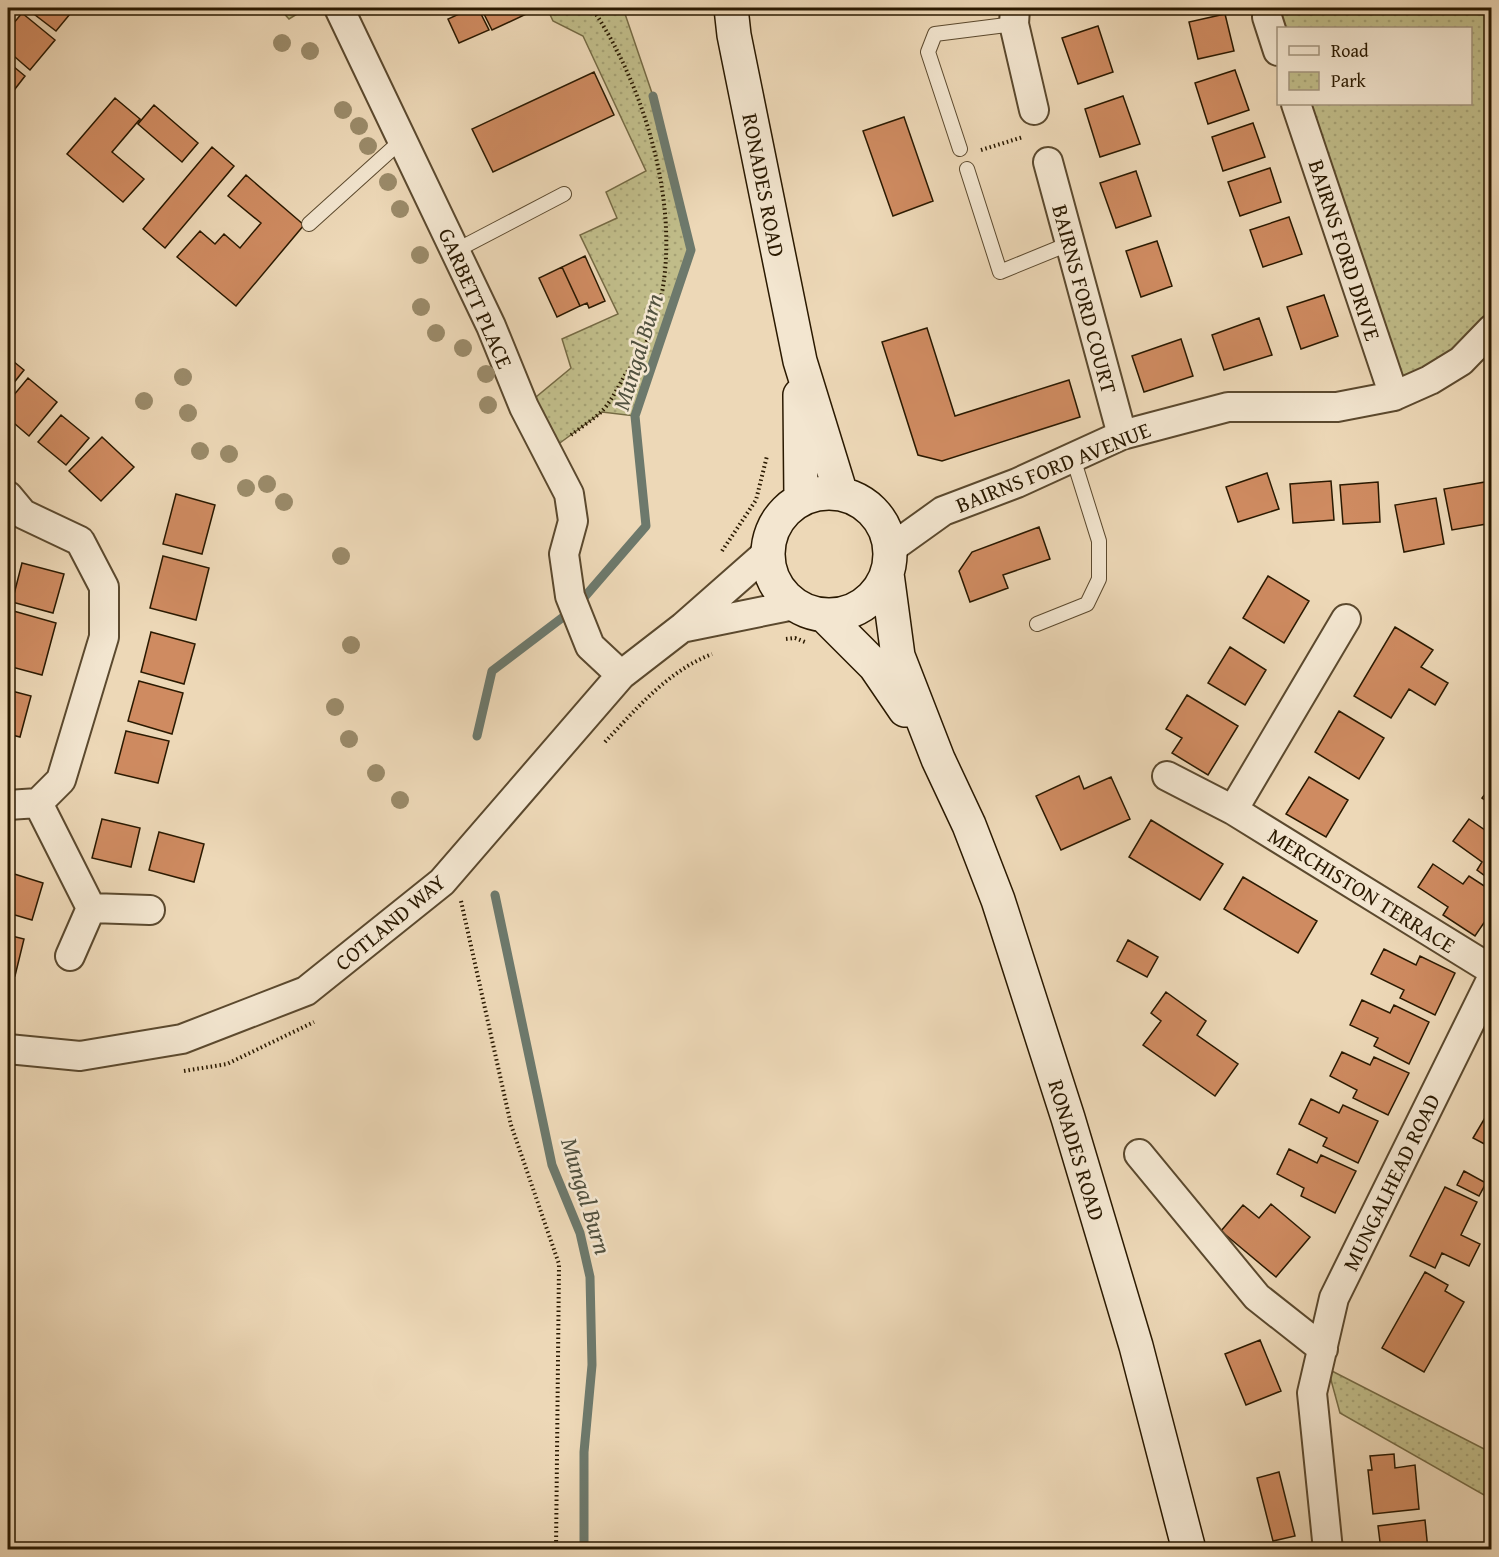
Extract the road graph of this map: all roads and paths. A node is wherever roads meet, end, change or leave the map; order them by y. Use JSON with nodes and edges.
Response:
{"nodes":[{"id":1,"x":339,"y":8,"type":"edge"},
{"id":2,"x":592,"y":8,"type":"edge"},
{"id":3,"x":731,"y":8,"type":"edge"},
{"id":4,"x":1268,"y":8,"type":"edge"},
{"id":5,"x":1014,"y":16,"type":"edge"},
{"id":6,"x":1277,"y":48,"type":"edge"},
{"id":7,"x":1296,"y":105,"type":"edge"},
{"id":8,"x":1032,"y":123,"type":"joint"},
{"id":9,"x":402,"y":140,"type":"junction"},
{"id":10,"x":960,"y":149,"type":"dead end"},
{"id":11,"x":974,"y":153,"type":"dead end"},
{"id":12,"x":1048,"y":162,"type":"dead end"},
{"id":13,"x":967,"y":169,"type":"dead end"},
{"id":14,"x":564,"y":194,"type":"dead end"},
{"id":15,"x":309,"y":224,"type":"dead end"},
{"id":16,"x":1071,"y":243,"type":"junction"},
{"id":17,"x":455,"y":251,"type":"junction"},
{"id":18,"x":1491,"y":329,"type":"edge"},
{"id":19,"x":800,"y":361,"type":"junction"},
{"id":20,"x":1394,"y":396,"type":"junction"},
{"id":21,"x":1122,"y":435,"type":"junction"},
{"id":22,"x":549,"y":452,"type":"junction"},
{"id":23,"x":768,"y":453,"type":"dead end"},
{"id":24,"x":1073,"y":458,"type":"junction"},
{"id":25,"x":841,"y":494,"type":"junction"},
{"id":26,"x":8,"y":496,"type":"edge"},
{"id":27,"x":801,"y":499,"type":"junction"},
{"id":28,"x":767,"y":553,"type":"junction"},
{"id":29,"x":717,"y":556,"type":"dead end"},
{"id":30,"x":888,"y":562,"type":"junction"},
{"id":31,"x":809,"y":610,"type":"junction"},
{"id":32,"x":1346,"y":619,"type":"dead end"},
{"id":33,"x":1037,"y":624,"type":"dead end"},
{"id":34,"x":684,"y":627,"type":"junction"},
{"id":35,"x":621,"y":675,"type":"junction"},
{"id":36,"x":938,"y":759,"type":"junction"},
{"id":37,"x":1167,"y":776,"type":"dead end"},
{"id":38,"x":38,"y":803,"type":"junction"},
{"id":39,"x":8,"y":805,"type":"edge"},
{"id":40,"x":1233,"y":810,"type":"junction"},
{"id":41,"x":442,"y":882,"type":"junction"},
{"id":42,"x":92,"y":908,"type":"junction"},
{"id":43,"x":150,"y":910,"type":"dead end"},
{"id":44,"x":70,"y":956,"type":"dead end"},
{"id":45,"x":1491,"y":970,"type":"edge"},
{"id":46,"x":1491,"y":978,"type":"edge"},
{"id":47,"x":8,"y":1049,"type":"edge"},
{"id":48,"x":1139,"y":1154,"type":"dead end"},
{"id":49,"x":1323,"y":1349,"type":"junction"},
{"id":50,"x":556,"y":1550,"type":"edge"},
{"id":51,"x":1189,"y":1550,"type":"edge"},
{"id":52,"x":1328,"y":1550,"type":"edge"}],
"edges":[{"from":1,"to":9,"type":"street","name":"GARBETT PLACE"},
{"from":2,"to":22,"type":"path"},
{"from":3,"to":19,"type":"main road","name":"RONADES ROAD"},
{"from":4,"to":6,"type":"street"},
{"from":5,"to":8,"type":"street"},
{"from":5,"to":10,"type":"lane"},
{"from":7,"to":20,"type":"street","name":"BAIRNS FORD DRIVE"},
{"from":8,"to":11,"type":"path"},
{"from":9,"to":15,"type":"lane"},
{"from":9,"to":17,"type":"street","name":"GARBETT PLACE"},
{"from":12,"to":16,"type":"street","name":"BAIRNS FORD COURT"},
{"from":13,"to":16,"type":"lane"},
{"from":14,"to":17,"type":"lane"},
{"from":16,"to":21,"type":"street","name":"BAIRNS FORD COURT"},
{"from":17,"to":22,"type":"street","name":"GARBETT PLACE"},
{"from":18,"to":20,"type":"street","name":"BAIRNS FORD AVENUE"},
{"from":19,"to":25,"type":"main road","name":"RONADES ROAD"},
{"from":19,"to":27,"type":"main road","name":"RONADES ROAD"},
{"from":20,"to":21,"type":"street","name":"BAIRNS FORD AVENUE"},
{"from":21,"to":24,"type":"street","name":"BAIRNS FORD AVENUE"},
{"from":22,"to":35,"type":"street","name":"GARBETT PLACE"},
{"from":23,"to":29,"type":"path"},
{"from":24,"to":30,"type":"street","name":"BAIRNS FORD AVENUE"},
{"from":24,"to":33,"type":"lane"},
{"from":25,"to":27,"type":"main road"},
{"from":25,"to":30,"type":"main road"},
{"from":26,"to":38,"type":"street"},
{"from":27,"to":28,"type":"main road"},
{"from":28,"to":31,"type":"main road"},
{"from":28,"to":34,"type":"street","name":"COTLAND WAY"},
{"from":30,"to":31,"type":"main road"},
{"from":30,"to":36,"type":"main road","name":"RONADES ROAD"},
{"from":31,"to":34,"type":"street","name":"COTLAND WAY"},
{"from":31,"to":36,"type":"main road","name":"RONADES ROAD"},
{"from":32,"to":40,"type":"street"},
{"from":34,"to":35,"type":"street","name":"COTLAND WAY"},
{"from":35,"to":41,"type":"street","name":"COTLAND WAY"},
{"from":36,"to":51,"type":"main road","name":"RONADES ROAD"},
{"from":37,"to":40,"type":"street","name":"MERCHISTON TERRACE"},
{"from":38,"to":39,"type":"street"},
{"from":38,"to":42,"type":"street"},
{"from":40,"to":45,"type":"street","name":"MERCHISTON TERRACE"},
{"from":41,"to":47,"type":"street","name":"COTLAND WAY"},
{"from":41,"to":50,"type":"path"},
{"from":42,"to":43,"type":"street"},
{"from":42,"to":44,"type":"street"},
{"from":46,"to":49,"type":"street","name":"MUNGALHEAD ROAD"},
{"from":48,"to":49,"type":"street"},
{"from":49,"to":52,"type":"street","name":"MUNGALHEAD ROAD"}]}
